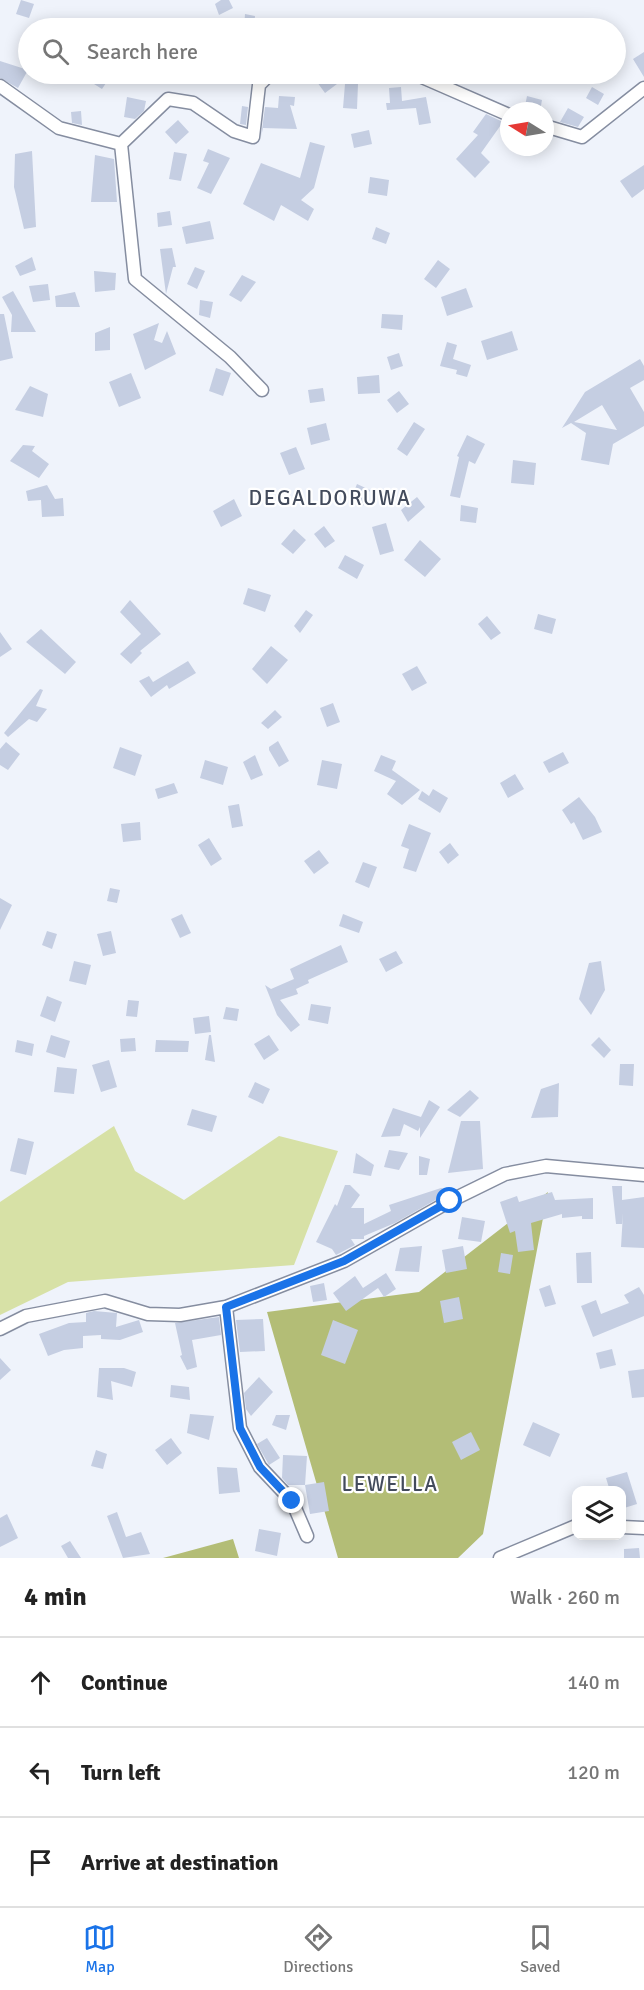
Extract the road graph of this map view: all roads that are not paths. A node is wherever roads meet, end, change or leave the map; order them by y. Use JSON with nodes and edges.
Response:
{"nodes":[{"id":1,"x":260,"y":84,"type":"edge"},
{"id":2,"x":438,"y":84,"type":"edge"},
{"id":3,"x":0,"y":86,"type":"edge"},
{"id":4,"x":644,"y":88,"type":"edge"},
{"id":5,"x":500,"y":111,"type":"edge"},
{"id":6,"x":554,"y":129,"type":"edge"},
{"id":7,"x":121,"y":144,"type":"junction"},
{"id":8,"x":262,"y":390,"type":"dead end"},
{"id":9,"x":644,"y":1176,"type":"edge"},
{"id":10,"x":226,"y":1307,"type":"junction"},
{"id":11,"x":0,"y":1329,"type":"edge"},
{"id":12,"x":626,"y":1527,"type":"edge"},
{"id":13,"x":572,"y":1528,"type":"edge"},
{"id":14,"x":644,"y":1528,"type":"edge"},
{"id":15,"x":307,"y":1536,"type":"dead end"},
{"id":16,"x":500,"y":1558,"type":"edge"}],
"edges":[{"from":1,"to":7,"type":"street"},
{"from":2,"to":5,"type":"street"},
{"from":3,"to":7,"type":"street"},
{"from":4,"to":6,"type":"street"},
{"from":7,"to":8,"type":"street"},
{"from":9,"to":10,"type":"street"},
{"from":10,"to":11,"type":"street"},
{"from":10,"to":15,"type":"street"},
{"from":12,"to":14,"type":"street"},
{"from":13,"to":16,"type":"street"}]}
